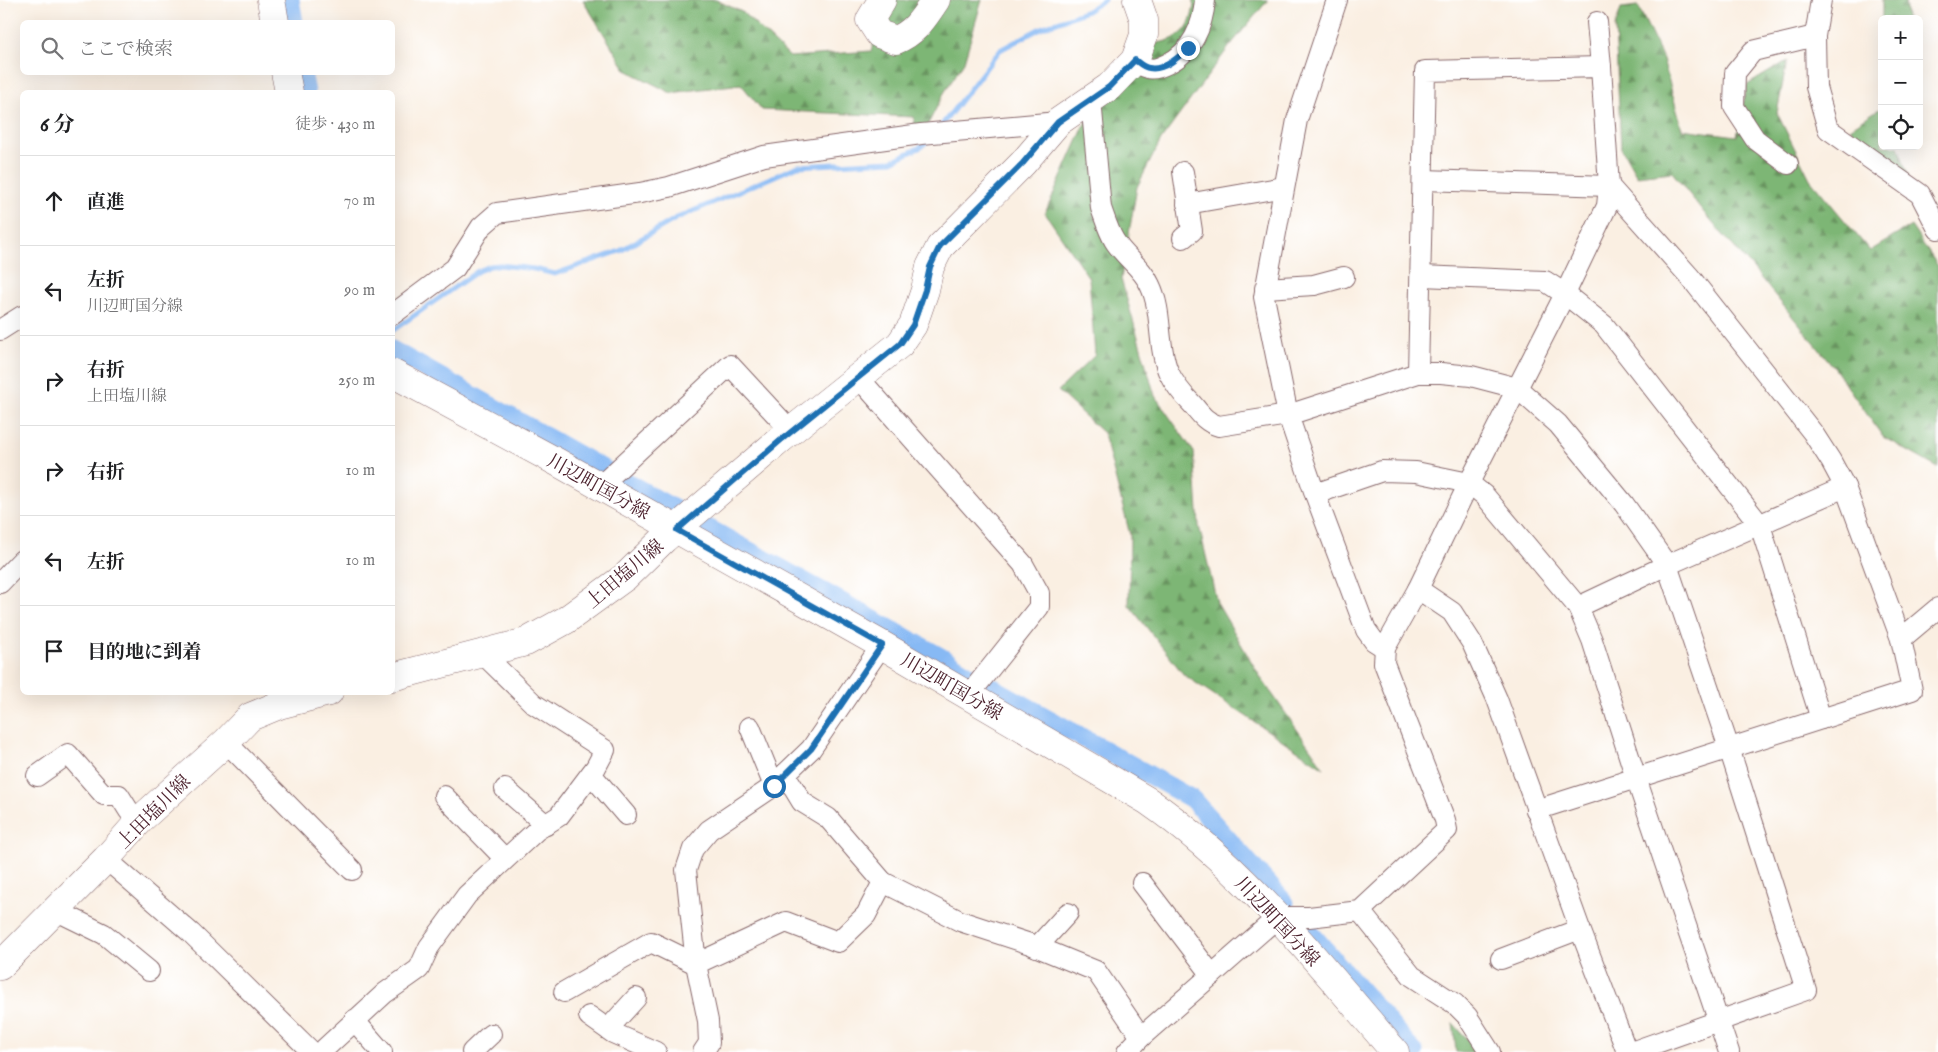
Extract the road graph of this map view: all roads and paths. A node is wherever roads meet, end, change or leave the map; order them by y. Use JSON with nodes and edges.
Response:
{"nodes":[{"id":1,"x":271,"y":0,"type":"edge"},
{"id":2,"x":882,"y":0,"type":"edge"},
{"id":3,"x":936,"y":0,"type":"edge"},
{"id":4,"x":1137,"y":0,"type":"edge"},
{"id":5,"x":1205,"y":0,"type":"edge"},
{"id":6,"x":1337,"y":0,"type":"edge"},
{"id":7,"x":1821,"y":0,"type":"edge"},
{"id":8,"x":275,"y":20,"type":"edge"},
{"id":9,"x":1597,"y":22,"type":"dead end"},
{"id":10,"x":1815,"y":36,"type":"junction"},
{"id":11,"x":1135,"y":60,"type":"junction"},
{"id":12,"x":1602,"y":67,"type":"junction"},
{"id":13,"x":286,"y":75,"type":"edge"},
{"id":14,"x":289,"y":90,"type":"edge"},
{"id":15,"x":1091,"y":100,"type":"junction"},
{"id":16,"x":1058,"y":122,"type":"junction"},
{"id":17,"x":1788,"y":164,"type":"dead end"},
{"id":18,"x":1183,"y":172,"type":"dead end"},
{"id":19,"x":1423,"y":180,"type":"junction"},
{"id":20,"x":1609,"y":186,"type":"junction"},
{"id":21,"x":1284,"y":187,"type":"junction"},
{"id":22,"x":1188,"y":204,"type":"junction"},
{"id":23,"x":1938,"y":229,"type":"edge"},
{"id":24,"x":1183,"y":238,"type":"dead end"},
{"id":25,"x":1422,"y":276,"type":"junction"},
{"id":26,"x":1344,"y":277,"type":"dead end"},
{"id":27,"x":1265,"y":288,"type":"junction"},
{"id":28,"x":1566,"y":294,"type":"junction"},
{"id":29,"x":395,"y":312,"type":"edge"},
{"id":30,"x":20,"y":317,"type":"edge"},
{"id":31,"x":0,"y":330,"type":"edge"},
{"id":32,"x":1418,"y":373,"type":"junction"},
{"id":33,"x":395,"y":375,"type":"edge"},
{"id":34,"x":858,"y":377,"type":"junction"},
{"id":35,"x":1517,"y":388,"type":"junction"},
{"id":36,"x":1288,"y":415,"type":"junction"},
{"id":37,"x":791,"y":431,"type":"junction"},
{"id":38,"x":1469,"y":483,"type":"junction"},
{"id":39,"x":599,"y":487,"type":"junction"},
{"id":40,"x":1845,"y":487,"type":"junction"},
{"id":41,"x":1315,"y":494,"type":"junction"},
{"id":42,"x":1760,"y":525,"type":"junction"},
{"id":43,"x":677,"y":530,"type":"junction"},
{"id":44,"x":20,"y":562,"type":"edge"},
{"id":45,"x":1667,"y":565,"type":"junction"},
{"id":46,"x":0,"y":583,"type":"edge"},
{"id":47,"x":1418,"y":589,"type":"junction"},
{"id":48,"x":1578,"y":607,"type":"junction"},
{"id":49,"x":1938,"y":608,"type":"edge"},
{"id":50,"x":1901,"y":639,"type":"junction"},
{"id":51,"x":882,"y":645,"type":"junction"},
{"id":52,"x":1384,"y":648,"type":"junction"},
{"id":53,"x":483,"y":654,"type":"junction"},
{"id":54,"x":395,"y":676,"type":"edge"},
{"id":55,"x":317,"y":695,"type":"edge"},
{"id":56,"x":969,"y":695,"type":"junction"},
{"id":57,"x":1821,"y":719,"type":"junction"},
{"id":58,"x":750,"y":727,"type":"dead end"},
{"id":59,"x":226,"y":742,"type":"junction"},
{"id":60,"x":1729,"y":748,"type":"junction"},
{"id":61,"x":591,"y":774,"type":"junction"},
{"id":62,"x":37,"y":776,"type":"dead end"},
{"id":63,"x":1636,"y":778,"type":"junction"},
{"id":64,"x":780,"y":780,"type":"junction"},
{"id":65,"x":505,"y":790,"type":"dead end"},
{"id":66,"x":444,"y":796,"type":"dead end"},
{"id":67,"x":1536,"y":810,"type":"junction"},
{"id":68,"x":626,"y":815,"type":"dead end"},
{"id":69,"x":142,"y":818,"type":"junction"},
{"id":70,"x":546,"y":825,"type":"junction"},
{"id":71,"x":106,"y":859,"type":"junction"},
{"id":72,"x":505,"y":859,"type":"junction"},
{"id":73,"x":352,"y":870,"type":"dead end"},
{"id":74,"x":883,"y":882,"type":"junction"},
{"id":75,"x":1142,"y":883,"type":"dead end"},
{"id":76,"x":56,"y":910,"type":"junction"},
{"id":77,"x":1360,"y":911,"type":"junction"},
{"id":78,"x":1068,"y":913,"type":"dead end"},
{"id":79,"x":1278,"y":917,"type":"junction"},
{"id":80,"x":1580,"y":929,"type":"junction"},
{"id":81,"x":1037,"y":947,"type":"junction"},
{"id":82,"x":1501,"y":959,"type":"dead end"},
{"id":83,"x":696,"y":964,"type":"junction"},
{"id":84,"x":0,"y":966,"type":"edge"},
{"id":85,"x":149,"y":971,"type":"dead end"},
{"id":86,"x":1212,"y":975,"type":"junction"},
{"id":87,"x":564,"y":992,"type":"dead end"},
{"id":88,"x":636,"y":998,"type":"dead end"},
{"id":89,"x":589,"y":1016,"type":"dead end"},
{"id":90,"x":354,"y":1020,"type":"junction"},
{"id":91,"x":1718,"y":1021,"type":"junction"},
{"id":92,"x":608,"y":1030,"type":"junction"},
{"id":93,"x":491,"y":1034,"type":"dead end"},
{"id":94,"x":1141,"y":1037,"type":"junction"},
{"id":95,"x":312,"y":1052,"type":"edge"},
{"id":96,"x":321,"y":1052,"type":"edge"},
{"id":97,"x":382,"y":1052,"type":"edge"},
{"id":98,"x":472,"y":1052,"type":"edge"},
{"id":99,"x":656,"y":1052,"type":"edge"},
{"id":100,"x":703,"y":1052,"type":"edge"},
{"id":101,"x":1127,"y":1052,"type":"edge"},
{"id":102,"x":1395,"y":1052,"type":"edge"},
{"id":103,"x":1490,"y":1052,"type":"edge"},
{"id":104,"x":1629,"y":1052,"type":"edge"},
{"id":105,"x":1729,"y":1052,"type":"edge"}],
"edges":[{"from":1,"to":8,"type":"main road"},
{"from":2,"to":3,"type":"main road"},
{"from":4,"to":11,"type":"main road","name":"上田塩川線"},
{"from":5,"to":11,"type":"street"},
{"from":6,"to":21,"type":"street"},
{"from":7,"to":10,"type":"street"},
{"from":9,"to":12,"type":"street"},
{"from":10,"to":17,"type":"street"},
{"from":10,"to":23,"type":"street"},
{"from":11,"to":15,"type":"main road","name":"上田塩川線"},
{"from":12,"to":19,"type":"street"},
{"from":12,"to":20,"type":"street"},
{"from":13,"to":14,"type":"main road"},
{"from":15,"to":16,"type":"main road","name":"上田塩川線"},
{"from":15,"to":36,"type":"street"},
{"from":16,"to":29,"type":"street"},
{"from":16,"to":34,"type":"main road","name":"上田塩川線"},
{"from":18,"to":22,"type":"street"},
{"from":19,"to":20,"type":"street"},
{"from":19,"to":25,"type":"street"},
{"from":20,"to":28,"type":"street"},
{"from":20,"to":40,"type":"street"},
{"from":21,"to":22,"type":"street"},
{"from":21,"to":27,"type":"street"},
{"from":22,"to":24,"type":"street"},
{"from":25,"to":28,"type":"street"},
{"from":25,"to":32,"type":"street"},
{"from":26,"to":27,"type":"street"},
{"from":27,"to":36,"type":"street"},
{"from":28,"to":35,"type":"street"},
{"from":28,"to":42,"type":"street"},
{"from":30,"to":31,"type":"street"},
{"from":32,"to":35,"type":"street"},
{"from":32,"to":36,"type":"street"},
{"from":33,"to":39,"type":"main road","name":"川辺町国分線"},
{"from":34,"to":37,"type":"main road","name":"上田塩川線"},
{"from":34,"to":56,"type":"street"},
{"from":35,"to":38,"type":"street"},
{"from":35,"to":45,"type":"street"},
{"from":36,"to":41,"type":"street"},
{"from":37,"to":39,"type":"street"},
{"from":37,"to":43,"type":"main road","name":"上田塩川線"},
{"from":38,"to":41,"type":"street"},
{"from":38,"to":47,"type":"street"},
{"from":38,"to":48,"type":"street"},
{"from":39,"to":43,"type":"main road","name":"川辺町国分線"},
{"from":40,"to":42,"type":"street"},
{"from":40,"to":50,"type":"street"},
{"from":41,"to":52,"type":"street"},
{"from":42,"to":45,"type":"street"},
{"from":42,"to":57,"type":"street"},
{"from":43,"to":51,"type":"main road","name":"川辺町国分線"},
{"from":43,"to":53,"type":"main road","name":"上田塩川線"},
{"from":44,"to":46,"type":"street"},
{"from":45,"to":48,"type":"street"},
{"from":45,"to":60,"type":"street"},
{"from":47,"to":52,"type":"street"},
{"from":47,"to":67,"type":"street"},
{"from":48,"to":63,"type":"street"},
{"from":49,"to":50,"type":"street"},
{"from":50,"to":57,"type":"street"},
{"from":51,"to":56,"type":"main road","name":"川辺町国分線"},
{"from":51,"to":64,"type":"street"},
{"from":52,"to":77,"type":"street"},
{"from":53,"to":54,"type":"main road","name":"上田塩川線"},
{"from":53,"to":61,"type":"street"},
{"from":55,"to":59,"type":"main road","name":"上田塩川線"},
{"from":56,"to":79,"type":"main road","name":"川辺町国分線"},
{"from":57,"to":60,"type":"street"},
{"from":58,"to":64,"type":"street"},
{"from":59,"to":69,"type":"main road","name":"上田塩川線"},
{"from":59,"to":73,"type":"street"},
{"from":60,"to":63,"type":"street"},
{"from":60,"to":91,"type":"street"},
{"from":61,"to":68,"type":"street"},
{"from":61,"to":70,"type":"street"},
{"from":62,"to":69,"type":"street"},
{"from":63,"to":67,"type":"street"},
{"from":63,"to":91,"type":"street"},
{"from":64,"to":74,"type":"street"},
{"from":64,"to":83,"type":"street"},
{"from":65,"to":70,"type":"street"},
{"from":66,"to":72,"type":"street"},
{"from":67,"to":80,"type":"street"},
{"from":69,"to":71,"type":"main road","name":"上田塩川線"},
{"from":70,"to":72,"type":"street"},
{"from":71,"to":76,"type":"main road","name":"上田塩川線"},
{"from":71,"to":95,"type":"street"},
{"from":72,"to":90,"type":"street"},
{"from":74,"to":81,"type":"street"},
{"from":74,"to":83,"type":"street"},
{"from":75,"to":86,"type":"street"},
{"from":76,"to":84,"type":"main road","name":"上田塩川線"},
{"from":76,"to":85,"type":"street"},
{"from":77,"to":79,"type":"street"},
{"from":77,"to":103,"type":"street"},
{"from":78,"to":81,"type":"street"},
{"from":79,"to":86,"type":"street"},
{"from":79,"to":102,"type":"main road","name":"川辺町国分線"},
{"from":80,"to":82,"type":"street"},
{"from":80,"to":104,"type":"street"},
{"from":81,"to":94,"type":"street"},
{"from":83,"to":87,"type":"street"},
{"from":83,"to":100,"type":"street"},
{"from":86,"to":94,"type":"street"},
{"from":88,"to":92,"type":"street"},
{"from":89,"to":92,"type":"street"},
{"from":90,"to":96,"type":"street"},
{"from":90,"to":97,"type":"street"},
{"from":91,"to":104,"type":"street"},
{"from":91,"to":105,"type":"street"},
{"from":92,"to":99,"type":"street"},
{"from":93,"to":98,"type":"street"},
{"from":94,"to":101,"type":"street"}]}
